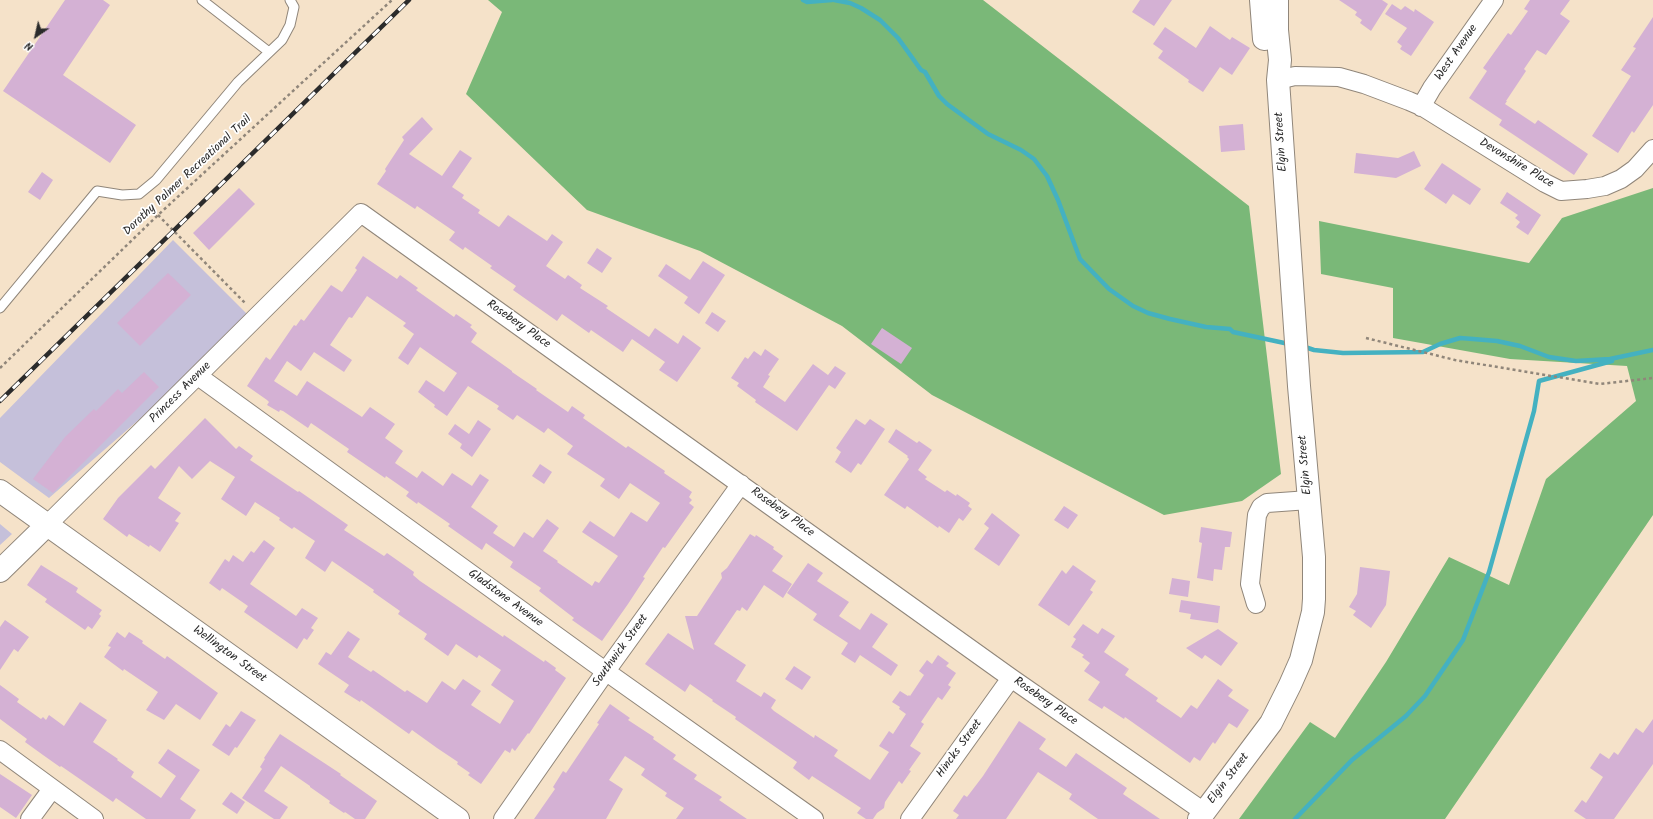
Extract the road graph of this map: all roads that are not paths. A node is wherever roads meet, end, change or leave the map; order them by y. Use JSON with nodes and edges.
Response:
{"nodes":[{"id":1,"x":202,"y":0,"type":"edge"},
{"id":2,"x":290,"y":0,"type":"edge"},
{"id":3,"x":1261,"y":0,"type":"edge"},
{"id":4,"x":1277,"y":0,"type":"edge"},
{"id":5,"x":1494,"y":0,"type":"edge"},
{"id":6,"x":269,"y":52,"type":"junction"},
{"id":7,"x":1278,"y":80,"type":"junction"},
{"id":8,"x":1421,"y":107,"type":"junction"},
{"id":9,"x":1653,"y":149,"type":"edge"},
{"id":10,"x":361,"y":213,"type":"joint"},
{"id":11,"x":0,"y":308,"type":"edge"},
{"id":12,"x":198,"y":376,"type":"junction"},
{"id":13,"x":741,"y":484,"type":"junction"},
{"id":14,"x":0,"y":491,"type":"edge"},
{"id":15,"x":1309,"y":500,"type":"junction"},
{"id":16,"x":47,"y":525,"type":"junction"},
{"id":17,"x":0,"y":571,"type":"edge"},
{"id":18,"x":1256,"y":604,"type":"dead end"},
{"id":19,"x":606,"y":671,"type":"junction"},
{"id":20,"x":1011,"y":678,"type":"junction"},
{"id":21,"x":0,"y":750,"type":"edge"},
{"id":22,"x":52,"y":789,"type":"junction"},
{"id":23,"x":1201,"y":816,"type":"edge"},
{"id":24,"x":30,"y":819,"type":"edge"},
{"id":25,"x":94,"y":819,"type":"edge"},
{"id":26,"x":458,"y":819,"type":"edge"},
{"id":27,"x":503,"y":819,"type":"edge"},
{"id":28,"x":814,"y":819,"type":"edge"},
{"id":29,"x":910,"y":819,"type":"edge"}],
"edges":[{"from":1,"to":6,"type":"lane"},
{"from":2,"to":6,"type":"lane"},
{"from":3,"to":7,"type":"street"},
{"from":4,"to":7,"type":"street"},
{"from":5,"to":8,"type":"street","name":"West Avenue"},
{"from":6,"to":11,"type":"lane"},
{"from":7,"to":8,"type":"street","name":"Devonshire Place"},
{"from":7,"to":15,"type":"street","name":"Elgin Street"},
{"from":8,"to":9,"type":"street","name":"Devonshire Place"},
{"from":10,"to":12,"type":"street","name":"Princess Avenue"},
{"from":10,"to":13,"type":"street","name":"Rosebery Place"},
{"from":12,"to":16,"type":"street","name":"Princess Avenue"},
{"from":12,"to":19,"type":"street","name":"Gladstone Avenue"},
{"from":13,"to":19,"type":"street","name":"Southwick Street"},
{"from":13,"to":20,"type":"street","name":"Rosebery Place"},
{"from":14,"to":16,"type":"street","name":"Wellington Street"},
{"from":15,"to":18,"type":"street"},
{"from":15,"to":23,"type":"street","name":"Elgin Street"},
{"from":16,"to":17,"type":"street","name":"Princess Avenue"},
{"from":16,"to":26,"type":"street","name":"Wellington Street"},
{"from":19,"to":27,"type":"street","name":"Southwick Street"},
{"from":19,"to":28,"type":"street","name":"Gladstone Avenue"},
{"from":20,"to":23,"type":"street","name":"Rosebery Place"},
{"from":20,"to":29,"type":"street","name":"Hincks Street"},
{"from":21,"to":22,"type":"street"},
{"from":22,"to":24,"type":"street"},
{"from":22,"to":25,"type":"street"}]}
